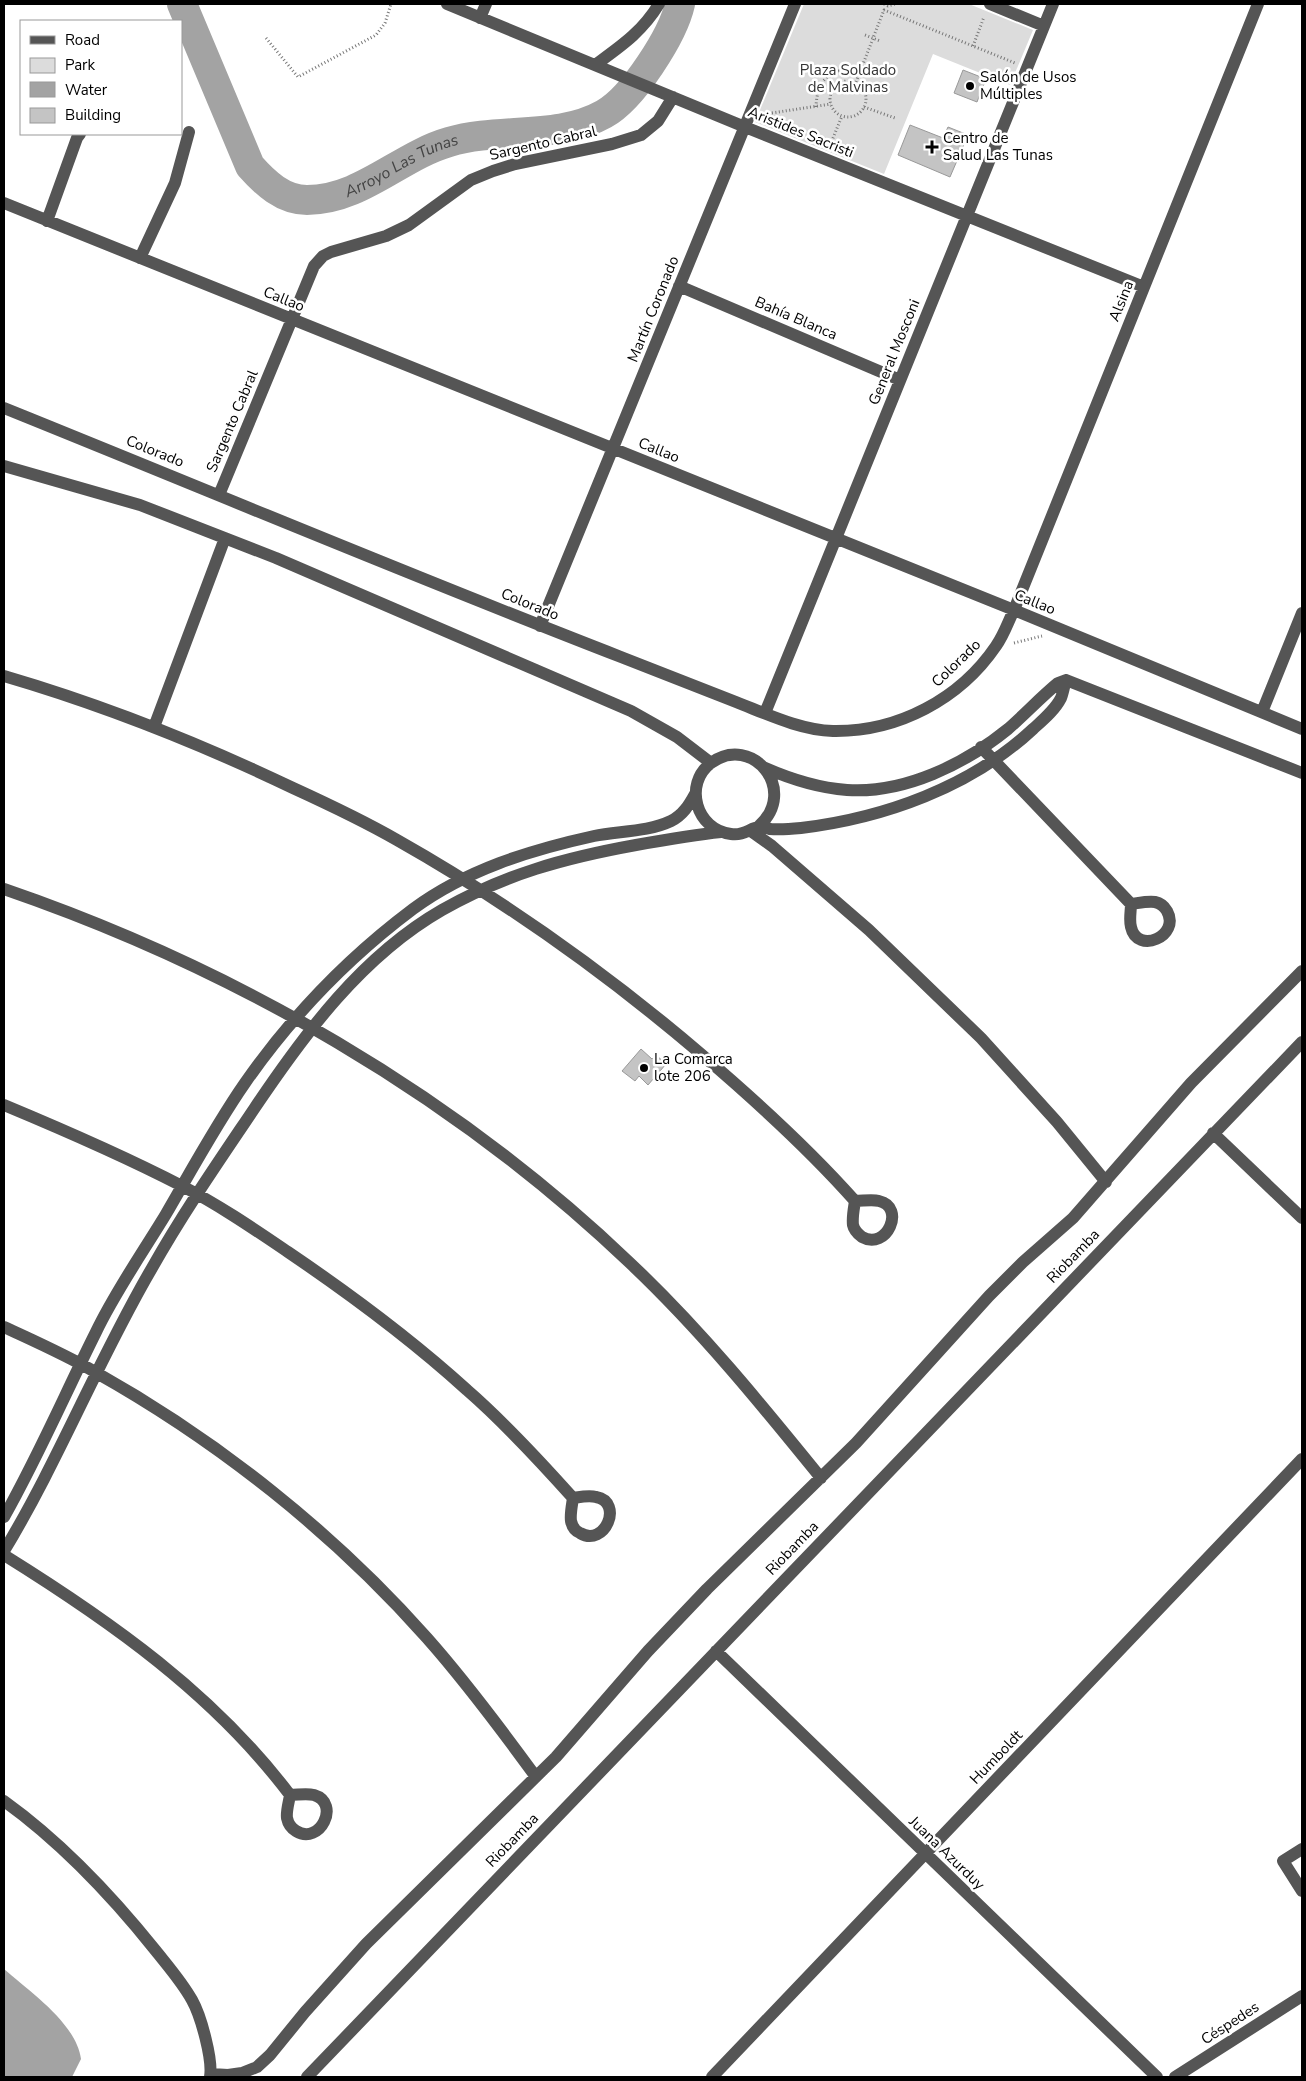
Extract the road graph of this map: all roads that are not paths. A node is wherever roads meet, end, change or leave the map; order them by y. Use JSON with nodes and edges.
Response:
{"nodes":[{"id":1,"x":447,"y":4,"type":"edge"},
{"id":2,"x":486,"y":4,"type":"edge"},
{"id":3,"x":659,"y":4,"type":"edge"},
{"id":4,"x":795,"y":4,"type":"edge"},
{"id":5,"x":1053,"y":4,"type":"edge"},
{"id":6,"x":1258,"y":4,"type":"edge"},
{"id":7,"x":988,"y":8,"type":"edge"},
{"id":8,"x":480,"y":18,"type":"junction"},
{"id":9,"x":1044,"y":26,"type":"junction"},
{"id":10,"x":594,"y":65,"type":"junction"},
{"id":11,"x":673,"y":97,"type":"junction"},
{"id":12,"x":747,"y":122,"type":"junction"},
{"id":13,"x":189,"y":132,"type":"dead end"},
{"id":14,"x":79,"y":135,"type":"edge"},
{"id":15,"x":4,"y":203,"type":"edge"},
{"id":16,"x":967,"y":216,"type":"junction"},
{"id":17,"x":48,"y":221,"type":"junction"},
{"id":18,"x":140,"y":258,"type":"junction"},
{"id":19,"x":679,"y":286,"type":"junction"},
{"id":20,"x":1144,"y":287,"type":"junction"},
{"id":21,"x":292,"y":320,"type":"junction"},
{"id":22,"x":900,"y":380,"type":"junction"},
{"id":23,"x":4,"y":408,"type":"edge"},
{"id":24,"x":613,"y":449,"type":"junction"},
{"id":25,"x":4,"y":466,"type":"edge"},
{"id":26,"x":219,"y":495,"type":"junction"},
{"id":27,"x":225,"y":538,"type":"junction"},
{"id":28,"x":836,"y":539,"type":"junction"},
{"id":29,"x":1014,"y":610,"type":"junction"},
{"id":30,"x":1302,"y":613,"type":"edge"},
{"id":31,"x":540,"y":626,"type":"junction"},
{"id":32,"x":4,"y":676,"type":"edge"},
{"id":33,"x":1066,"y":680,"type":"junction"},
{"id":34,"x":1262,"y":712,"type":"junction"},
{"id":35,"x":765,"y":713,"type":"junction"},
{"id":36,"x":154,"y":727,"type":"junction"},
{"id":37,"x":1302,"y":729,"type":"edge"},
{"id":38,"x":981,"y":747,"type":"junction"},
{"id":39,"x":994,"y":762,"type":"junction"},
{"id":40,"x":711,"y":763,"type":"junction"},
{"id":41,"x":763,"y":767,"type":"junction"},
{"id":42,"x":1302,"y":774,"type":"edge"},
{"id":43,"x":695,"y":794,"type":"junction"},
{"id":44,"x":755,"y":829,"type":"junction"},
{"id":45,"x":721,"y":832,"type":"junction"},
{"id":46,"x":461,"y":880,"type":"junction"},
{"id":47,"x":4,"y":889,"type":"edge"},
{"id":48,"x":480,"y":890,"type":"junction"},
{"id":49,"x":1131,"y":904,"type":"dead end"},
{"id":50,"x":1302,"y":971,"type":"edge"},
{"id":51,"x":295,"y":1019,"type":"junction"},
{"id":52,"x":311,"y":1029,"type":"junction"},
{"id":53,"x":1302,"y":1042,"type":"edge"},
{"id":54,"x":4,"y":1105,"type":"edge"},
{"id":55,"x":1214,"y":1133,"type":"junction"},
{"id":56,"x":1106,"y":1182,"type":"junction"},
{"id":57,"x":182,"y":1186,"type":"junction"},
{"id":58,"x":198,"y":1194,"type":"junction"},
{"id":59,"x":855,"y":1201,"type":"dead end"},
{"id":60,"x":1302,"y":1218,"type":"edge"},
{"id":61,"x":4,"y":1327,"type":"edge"},
{"id":62,"x":81,"y":1364,"type":"junction"},
{"id":63,"x":96,"y":1372,"type":"junction"},
{"id":64,"x":1302,"y":1459,"type":"edge"},
{"id":65,"x":821,"y":1478,"type":"junction"},
{"id":66,"x":573,"y":1498,"type":"dead end"},
{"id":67,"x":4,"y":1517,"type":"edge"},
{"id":68,"x":4,"y":1551,"type":"edge"},
{"id":69,"x":4,"y":1555,"type":"edge"},
{"id":70,"x":716,"y":1650,"type":"junction"},
{"id":71,"x":536,"y":1777,"type":"junction"},
{"id":72,"x":290,"y":1795,"type":"dead end"},
{"id":73,"x":4,"y":1801,"type":"edge"},
{"id":74,"x":1302,"y":1849,"type":"edge"},
{"id":75,"x":926,"y":1854,"type":"junction"},
{"id":76,"x":1302,"y":1891,"type":"edge"},
{"id":77,"x":1302,"y":1996,"type":"edge"},
{"id":78,"x":210,"y":2076,"type":"edge"},
{"id":79,"x":307,"y":2077,"type":"edge"},
{"id":80,"x":712,"y":2077,"type":"edge"},
{"id":81,"x":1157,"y":2077,"type":"edge"},
{"id":82,"x":1175,"y":2077,"type":"edge"}],
"edges":[{"from":1,"to":8,"type":"street","name":"Aristides Sacristi"},
{"from":2,"to":8,"type":"street"},
{"from":3,"to":10,"type":"street"},
{"from":4,"to":12,"type":"street","name":"Martín Coronado"},
{"from":5,"to":9,"type":"street","name":"General Mosconi"},
{"from":6,"to":20,"type":"street","name":"Alsina"},
{"from":7,"to":9,"type":"street"},
{"from":8,"to":10,"type":"street","name":"Aristides Sacristi"},
{"from":9,"to":16,"type":"street","name":"General Mosconi"},
{"from":10,"to":11,"type":"street","name":"Aristides Sacristi"},
{"from":11,"to":12,"type":"street","name":"Aristides Sacristi"},
{"from":11,"to":21,"type":"street","name":"Sargento Cabral"},
{"from":12,"to":16,"type":"street","name":"Aristides Sacristi"},
{"from":12,"to":19,"type":"street","name":"Martín Coronado"},
{"from":13,"to":18,"type":"street"},
{"from":14,"to":17,"type":"street"},
{"from":15,"to":17,"type":"street","name":"Callao"},
{"from":16,"to":20,"type":"street","name":"Aristides Sacristi"},
{"from":16,"to":22,"type":"street","name":"General Mosconi"},
{"from":17,"to":18,"type":"street","name":"Callao"},
{"from":18,"to":21,"type":"street","name":"Callao"},
{"from":19,"to":22,"type":"street","name":"Bahía Blanca"},
{"from":19,"to":24,"type":"street","name":"Martín Coronado"},
{"from":20,"to":29,"type":"street","name":"Alsina"},
{"from":21,"to":24,"type":"street","name":"Callao"},
{"from":21,"to":26,"type":"street","name":"Sargento Cabral"},
{"from":22,"to":28,"type":"street","name":"General Mosconi"},
{"from":23,"to":26,"type":"street","name":"Colorado"},
{"from":24,"to":28,"type":"street","name":"Callao"},
{"from":24,"to":31,"type":"street","name":"Martín Coronado"},
{"from":25,"to":27,"type":"street"},
{"from":26,"to":31,"type":"street","name":"Colorado"},
{"from":27,"to":36,"type":"street"},
{"from":27,"to":40,"type":"street"},
{"from":28,"to":29,"type":"street","name":"Callao"},
{"from":28,"to":35,"type":"street","name":"General Mosconi"},
{"from":29,"to":34,"type":"street","name":"Callao"},
{"from":29,"to":35,"type":"street","name":"Colorado"},
{"from":30,"to":34,"type":"street"},
{"from":31,"to":35,"type":"street","name":"Colorado"},
{"from":32,"to":36,"type":"street"},
{"from":33,"to":38,"type":"street"},
{"from":33,"to":39,"type":"street"},
{"from":33,"to":42,"type":"street"},
{"from":34,"to":37,"type":"street","name":"Callao"},
{"from":36,"to":46,"type":"street"},
{"from":38,"to":39,"type":"street"},
{"from":38,"to":41,"type":"street"},
{"from":39,"to":44,"type":"street"},
{"from":39,"to":49,"type":"street"},
{"from":40,"to":41,"type":"street"},
{"from":40,"to":43,"type":"street"},
{"from":41,"to":44,"type":"street"},
{"from":43,"to":45,"type":"street"},
{"from":43,"to":46,"type":"street"},
{"from":44,"to":45,"type":"street"},
{"from":44,"to":56,"type":"street"},
{"from":45,"to":48,"type":"street"},
{"from":46,"to":48,"type":"street"},
{"from":46,"to":51,"type":"street"},
{"from":47,"to":51,"type":"street"},
{"from":48,"to":52,"type":"street"},
{"from":48,"to":59,"type":"street"},
{"from":50,"to":56,"type":"street"},
{"from":51,"to":52,"type":"street"},
{"from":51,"to":57,"type":"street"},
{"from":52,"to":58,"type":"street"},
{"from":52,"to":65,"type":"street"},
{"from":53,"to":55,"type":"street","name":"Riobamba"},
{"from":54,"to":57,"type":"street"},
{"from":55,"to":60,"type":"street"},
{"from":55,"to":70,"type":"street","name":"Riobamba"},
{"from":56,"to":65,"type":"street"},
{"from":57,"to":58,"type":"street"},
{"from":57,"to":62,"type":"street"},
{"from":58,"to":63,"type":"street"},
{"from":58,"to":66,"type":"street"},
{"from":61,"to":62,"type":"street"},
{"from":62,"to":63,"type":"street"},
{"from":62,"to":67,"type":"street"},
{"from":63,"to":68,"type":"street"},
{"from":63,"to":71,"type":"street"},
{"from":64,"to":75,"type":"street","name":"Humboldt"},
{"from":65,"to":71,"type":"street"},
{"from":69,"to":72,"type":"street"},
{"from":70,"to":75,"type":"street","name":"Juana Azurduy"},
{"from":70,"to":79,"type":"street","name":"Riobamba"},
{"from":71,"to":78,"type":"street"},
{"from":73,"to":78,"type":"street"},
{"from":74,"to":76,"type":"street"},
{"from":75,"to":80,"type":"street","name":"Humboldt"},
{"from":75,"to":81,"type":"street","name":"Juana Azurduy"},
{"from":77,"to":82,"type":"street","name":"Céspedes"}]}
